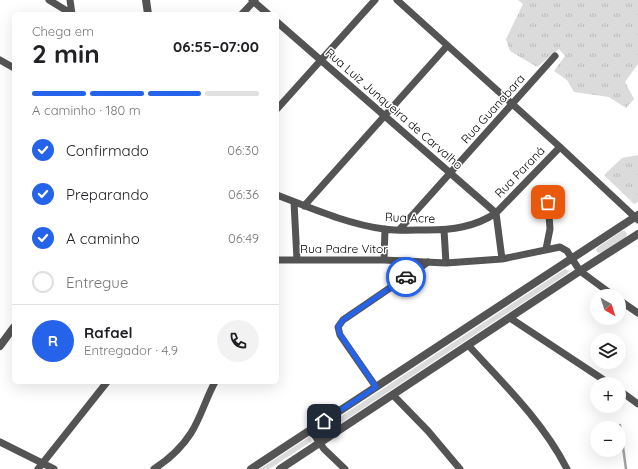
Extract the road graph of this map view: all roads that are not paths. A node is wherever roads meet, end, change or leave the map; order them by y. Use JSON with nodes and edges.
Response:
{"nodes":[{"id":1,"x":49,"y":0,"type":"edge"},
{"id":2,"x":70,"y":0,"type":"edge"},
{"id":3,"x":146,"y":0,"type":"edge"},
{"id":4,"x":253,"y":0,"type":"edge"},
{"id":5,"x":375,"y":0,"type":"edge"},
{"id":6,"x":397,"y":0,"type":"edge"},
{"id":7,"x":69,"y":12,"type":"edge"},
{"id":8,"x":72,"y":12,"type":"edge"},
{"id":9,"x":148,"y":12,"type":"edge"},
{"id":10,"x":244,"y":12,"type":"edge"},
{"id":11,"x":266,"y":12,"type":"edge"},
{"id":12,"x":279,"y":24,"type":"edge"},
{"id":13,"x":447,"y":46,"type":"junction"},
{"id":14,"x":555,"y":56,"type":"dead end"},
{"id":15,"x":0,"y":60,"type":"edge"},
{"id":16,"x":321,"y":60,"type":"junction"},
{"id":17,"x":12,"y":67,"type":"edge"},
{"id":18,"x":513,"y":104,"type":"junction"},
{"id":19,"x":279,"y":107,"type":"edge"},
{"id":20,"x":385,"y":116,"type":"junction"},
{"id":21,"x":560,"y":147,"type":"junction"},
{"id":22,"x":450,"y":173,"type":"junction"},
{"id":23,"x":279,"y":196,"type":"edge"},
{"id":24,"x":294,"y":202,"type":"junction"},
{"id":25,"x":548,"y":202,"type":"dead end"},
{"id":26,"x":304,"y":206,"type":"junction"},
{"id":27,"x":496,"y":213,"type":"junction"},
{"id":28,"x":637,"y":217,"type":"edge"},
{"id":29,"x":385,"y":230,"type":"junction"},
{"id":30,"x":399,"y":230,"type":"junction"},
{"id":31,"x":444,"y":230,"type":"junction"},
{"id":32,"x":638,"y":234,"type":"edge"},
{"id":33,"x":546,"y":250,"type":"junction"},
{"id":34,"x":572,"y":258,"type":"junction"},
{"id":35,"x":502,"y":259,"type":"junction"},
{"id":36,"x":279,"y":260,"type":"edge"},
{"id":37,"x":297,"y":260,"type":"junction"},
{"id":38,"x":384,"y":260,"type":"junction"},
{"id":39,"x":428,"y":262,"type":"junction"},
{"id":40,"x":446,"y":263,"type":"junction"},
{"id":41,"x":580,"y":272,"type":"junction"},
{"id":42,"x":604,"y":289,"type":"edge"},
{"id":43,"x":626,"y":305,"type":"edge"},
{"id":44,"x":638,"y":313,"type":"edge"},
{"id":45,"x":510,"y":318,"type":"junction"},
{"id":46,"x":12,"y":330,"type":"edge"},
{"id":47,"x":468,"y":345,"type":"junction"},
{"id":48,"x":0,"y":346,"type":"edge"},
{"id":49,"x":599,"y":377,"type":"edge"},
{"id":50,"x":106,"y":384,"type":"edge"},
{"id":51,"x":214,"y":384,"type":"edge"},
{"id":52,"x":376,"y":387,"type":"junction"},
{"id":53,"x":393,"y":395,"type":"junction"},
{"id":54,"x":626,"y":395,"type":"edge"},
{"id":55,"x":638,"y":404,"type":"edge"},
{"id":56,"x":311,"y":430,"type":"junction"},
{"id":57,"x":0,"y":442,"type":"edge"},
{"id":58,"x":320,"y":443,"type":"junction"},
{"id":59,"x":40,"y":466,"type":"edge"},
{"id":60,"x":54,"y":469,"type":"edge"},
{"id":61,"x":154,"y":469,"type":"edge"},
{"id":62,"x":251,"y":469,"type":"edge"},
{"id":63,"x":280,"y":469,"type":"edge"},
{"id":64,"x":345,"y":469,"type":"edge"},
{"id":65,"x":460,"y":469,"type":"edge"},
{"id":66,"x":567,"y":469,"type":"edge"}],
"edges":[{"from":1,"to":7,"type":"street"},
{"from":2,"to":8,"type":"street"},
{"from":3,"to":9,"type":"street"},
{"from":4,"to":10,"type":"street"},
{"from":4,"to":11,"type":"street"},
{"from":5,"to":16,"type":"street"},
{"from":6,"to":13,"type":"street"},
{"from":12,"to":16,"type":"street","name":"Rua Luiz Junqueira de Carvalho"},
{"from":13,"to":18,"type":"street"},
{"from":13,"to":20,"type":"street"},
{"from":14,"to":18,"type":"street","name":"Rua Guanabara"},
{"from":15,"to":17,"type":"street"},
{"from":16,"to":19,"type":"street"},
{"from":16,"to":20,"type":"street","name":"Rua Luiz Junqueira de Carvalho"},
{"from":18,"to":21,"type":"street"},
{"from":18,"to":22,"type":"street","name":"Rua Guanabara"},
{"from":20,"to":22,"type":"street","name":"Rua Luiz Junqueira de Carvalho"},
{"from":20,"to":26,"type":"street"},
{"from":21,"to":27,"type":"street","name":"Rua Paraná"},
{"from":21,"to":28,"type":"street"},
{"from":22,"to":27,"type":"street","name":"Rua Luiz Junqueira de Carvalho"},
{"from":22,"to":30,"type":"street","name":"Rua Guanabara"},
{"from":23,"to":24,"type":"street","name":"Rua Acre"},
{"from":24,"to":26,"type":"street","name":"Rua Acre"},
{"from":24,"to":37,"type":"street"},
{"from":25,"to":33,"type":"street"},
{"from":26,"to":29,"type":"street","name":"Rua Acre"},
{"from":27,"to":31,"type":"street","name":"Rua Acre"},
{"from":27,"to":35,"type":"street"},
{"from":28,"to":34,"type":"street"},
{"from":29,"to":30,"type":"street","name":"Rua Acre"},
{"from":29,"to":38,"type":"street"},
{"from":30,"to":31,"type":"street","name":"Rua Acre"},
{"from":31,"to":40,"type":"street"},
{"from":32,"to":41,"type":"street"},
{"from":33,"to":34,"type":"street","name":"Rua Padre Vitor"},
{"from":33,"to":35,"type":"street","name":"Rua Padre Vitor"},
{"from":34,"to":41,"type":"street"},
{"from":34,"to":52,"type":"street"},
{"from":35,"to":40,"type":"street","name":"Rua Padre Vitor"},
{"from":36,"to":37,"type":"street","name":"Rua Padre Vitor"},
{"from":37,"to":38,"type":"street","name":"Rua Padre Vitor"},
{"from":38,"to":39,"type":"street","name":"Rua Padre Vitor"},
{"from":39,"to":40,"type":"street","name":"Rua Padre Vitor"},
{"from":39,"to":52,"type":"street"},
{"from":41,"to":42,"type":"street"},
{"from":41,"to":45,"type":"street"},
{"from":43,"to":44,"type":"street"},
{"from":45,"to":47,"type":"street"},
{"from":45,"to":49,"type":"street"},
{"from":46,"to":48,"type":"street"},
{"from":47,"to":53,"type":"street"},
{"from":47,"to":66,"type":"street"},
{"from":50,"to":59,"type":"street"},
{"from":51,"to":61,"type":"street"},
{"from":52,"to":56,"type":"street"},
{"from":53,"to":58,"type":"street"},
{"from":53,"to":65,"type":"street"},
{"from":54,"to":55,"type":"street"},
{"from":56,"to":58,"type":"street"},
{"from":56,"to":62,"type":"street"},
{"from":57,"to":59,"type":"street"},
{"from":58,"to":63,"type":"street"},
{"from":58,"to":64,"type":"street"},
{"from":59,"to":60,"type":"street"}]}
